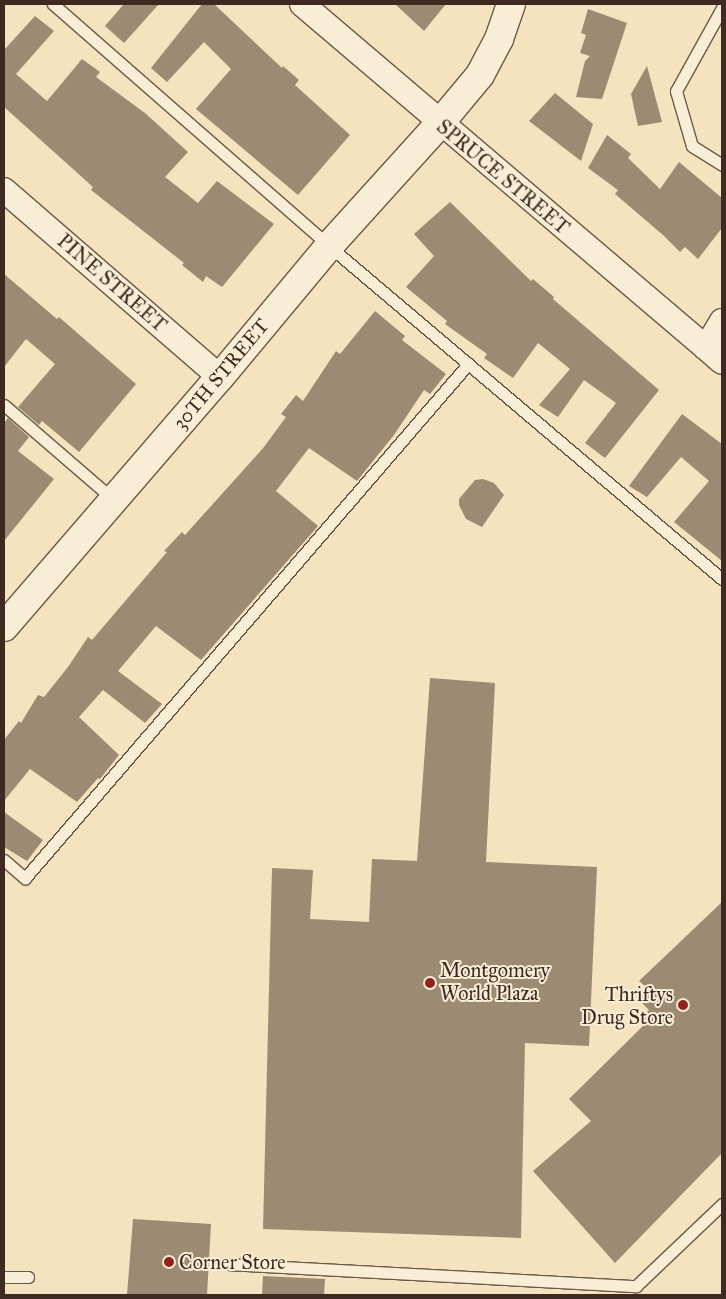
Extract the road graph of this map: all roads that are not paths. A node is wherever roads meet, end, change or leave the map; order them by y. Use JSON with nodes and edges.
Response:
{"nodes":[{"id":1,"x":53,"y":4,"type":"edge"},
{"id":2,"x":302,"y":4,"type":"edge"},
{"id":3,"x":512,"y":4,"type":"edge"},
{"id":4,"x":722,"y":8,"type":"edge"},
{"id":5,"x":440,"y":123,"type":"junction"},
{"id":6,"x":722,"y":165,"type":"edge"},
{"id":7,"x":4,"y":190,"type":"edge"},
{"id":8,"x":329,"y":246,"type":"junction"},
{"id":9,"x":722,"y":321,"type":"edge"},
{"id":10,"x":714,"y":355,"type":"edge"},
{"id":11,"x":468,"y":364,"type":"junction"},
{"id":12,"x":220,"y":377,"type":"junction"},
{"id":13,"x":4,"y":405,"type":"edge"},
{"id":14,"x":114,"y":500,"type":"junction"},
{"id":15,"x":722,"y":579,"type":"edge"},
{"id":16,"x":4,"y":627,"type":"edge"},
{"id":17,"x":4,"y":860,"type":"edge"},
{"id":18,"x":722,"y":1204,"type":"edge"},
{"id":19,"x":226,"y":1264,"type":"dead end"},
{"id":20,"x":4,"y":1277,"type":"edge"},
{"id":21,"x":28,"y":1277,"type":"dead end"}],
"edges":[{"from":1,"to":8,"type":"lane"},
{"from":2,"to":5,"type":"street","name":"SPRUCE STREET"},
{"from":3,"to":5,"type":"street","name":"30TH STREET"},
{"from":4,"to":6,"type":"lane"},
{"from":5,"to":8,"type":"street","name":"30TH STREET"},
{"from":5,"to":10,"type":"street","name":"SPRUCE STREET"},
{"from":7,"to":12,"type":"street","name":"PINE STREET"},
{"from":8,"to":11,"type":"lane"},
{"from":8,"to":12,"type":"street","name":"30TH STREET"},
{"from":9,"to":10,"type":"street","name":"SPRUCE STREET"},
{"from":11,"to":15,"type":"lane"},
{"from":11,"to":17,"type":"lane"},
{"from":12,"to":14,"type":"street","name":"30TH STREET"},
{"from":13,"to":14,"type":"lane"},
{"from":14,"to":16,"type":"street","name":"30TH STREET"},
{"from":18,"to":19,"type":"lane"},
{"from":20,"to":21,"type":"lane"}]}
